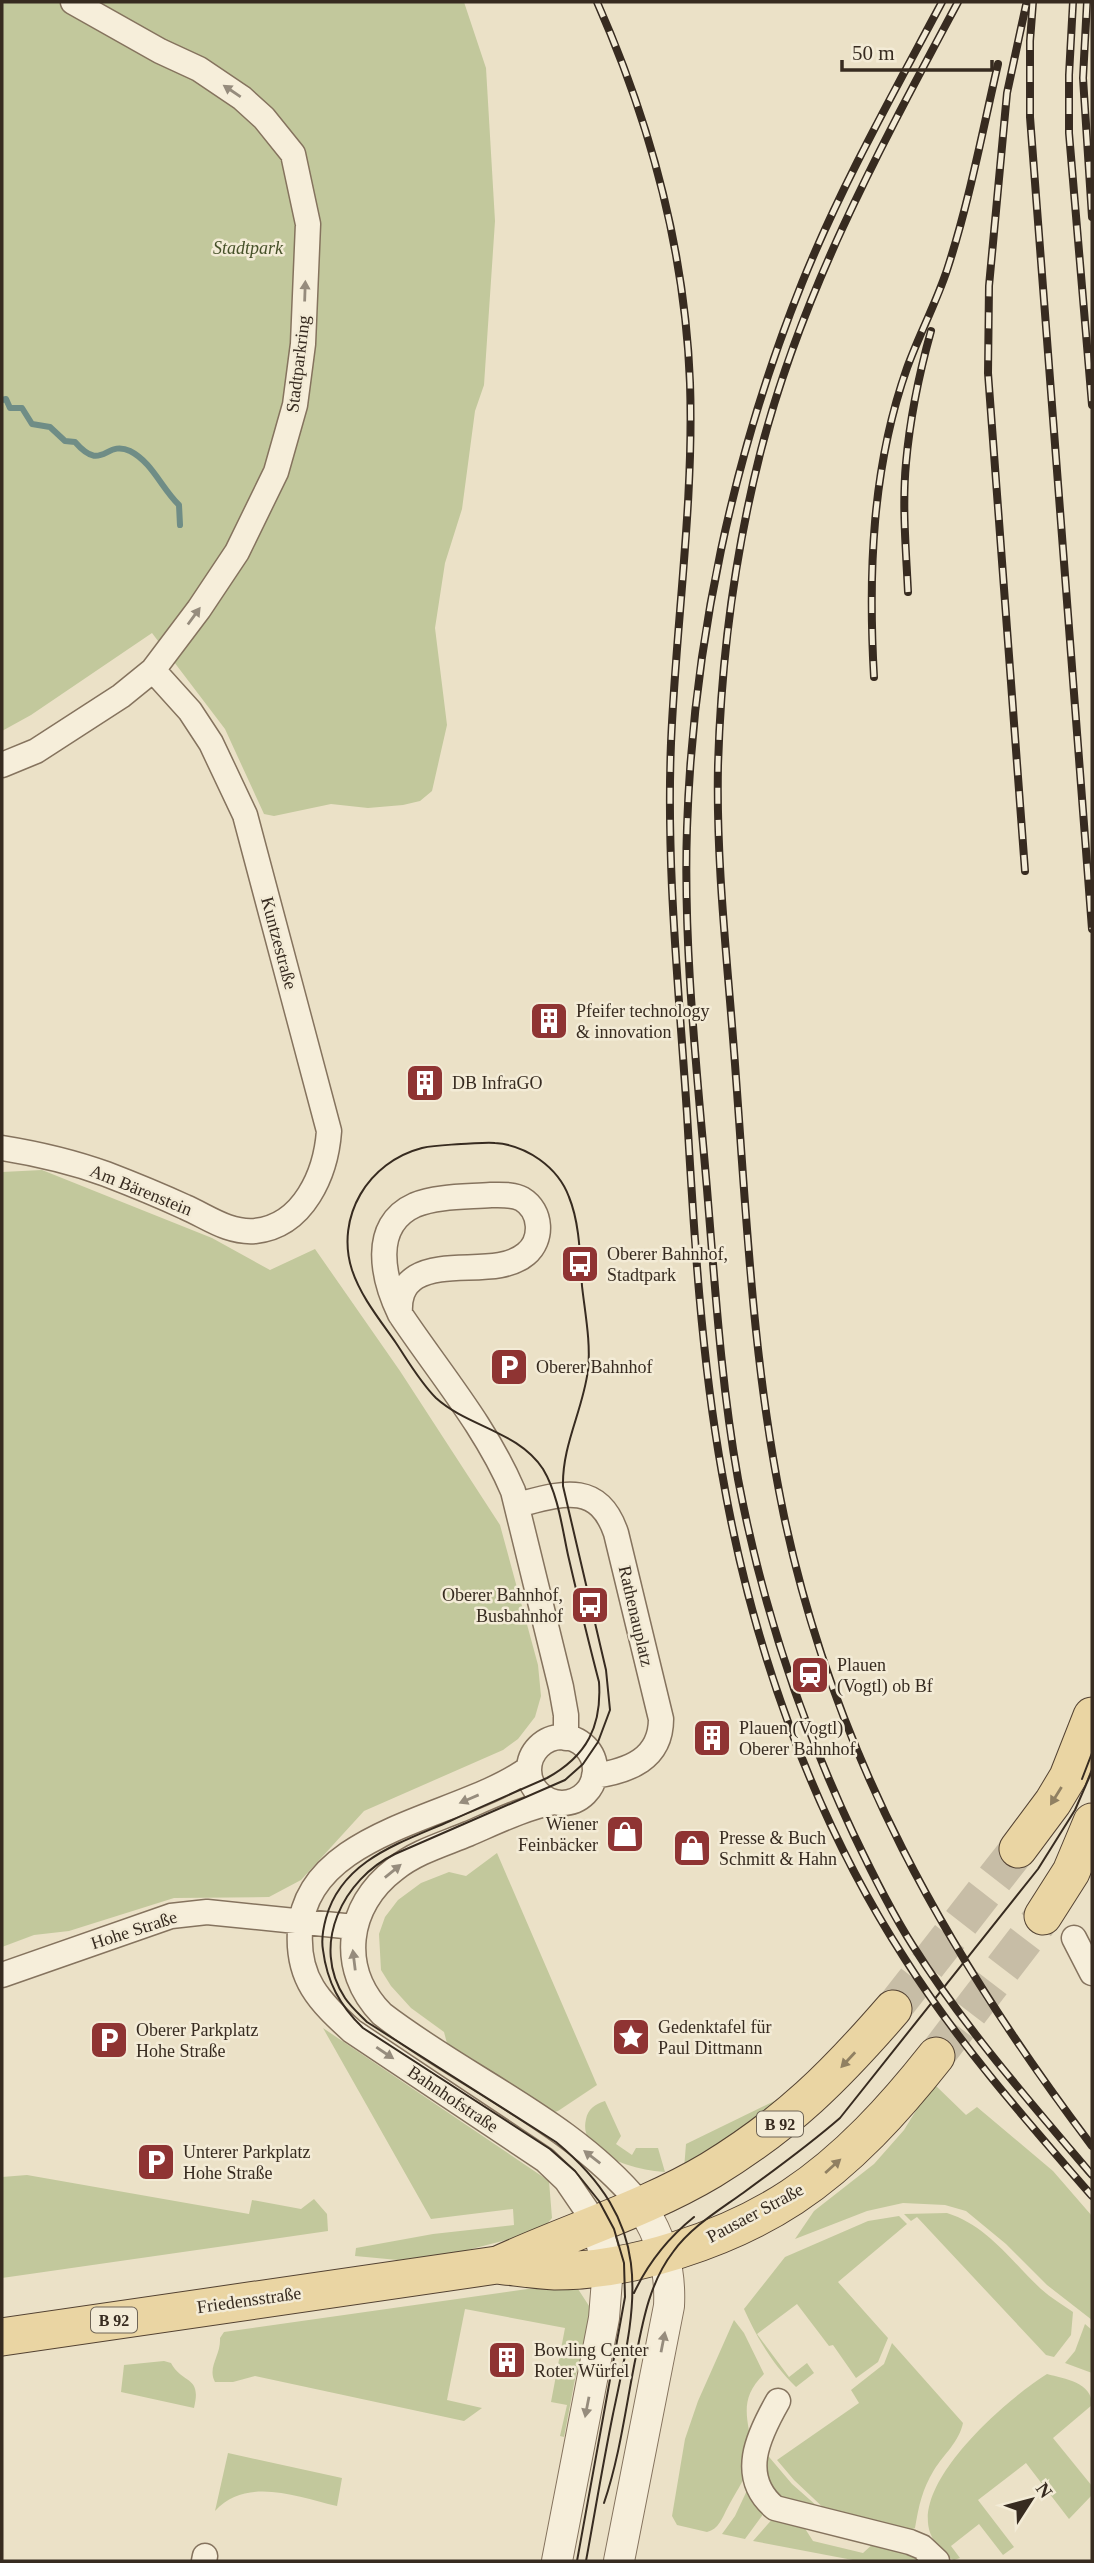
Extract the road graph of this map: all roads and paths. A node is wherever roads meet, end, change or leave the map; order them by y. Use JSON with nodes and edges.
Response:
{"nodes":[{"id":1,"x":73,"y":2,"type":"edge"},
{"id":2,"x":153,"y":670,"type":"junction"},
{"id":3,"x":2,"y":765,"type":"edge"},
{"id":4,"x":2,"y":1148,"type":"edge"},
{"id":5,"x":278,"y":1224,"type":"joint"},
{"id":6,"x":400,"y":1314,"type":"junction"},
{"id":7,"x":517,"y":1505,"type":"junction"},
{"id":8,"x":1092,"y":1716,"type":"edge"},
{"id":9,"x":566,"y":1738,"type":"junction"},
{"id":10,"x":529,"y":1768,"type":"junction"},
{"id":11,"x":594,"y":1776,"type":"junction"},
{"id":12,"x":554,"y":1802,"type":"junction"},
{"id":13,"x":1092,"y":1822,"type":"edge"},
{"id":14,"x":1018,"y":1849,"type":"tunnel mouth"},
{"id":15,"x":1043,"y":1916,"type":"tunnel mouth"},
{"id":16,"x":300,"y":1922,"type":"junction"},
{"id":17,"x":354,"y":1927,"type":"junction"},
{"id":18,"x":1074,"y":1938,"type":"dead end"},
{"id":19,"x":1092,"y":1973,"type":"edge"},
{"id":20,"x":2,"y":1975,"type":"edge"},
{"id":21,"x":893,"y":2009,"type":"tunnel mouth"},
{"id":22,"x":936,"y":2056,"type":"tunnel mouth"},
{"id":23,"x":640,"y":2204,"type":"junction"},
{"id":24,"x":596,"y":2224,"type":"junction"},
{"id":25,"x":666,"y":2254,"type":"junction"},
{"id":26,"x":497,"y":2265,"type":"junction"},
{"id":27,"x":608,"y":2267,"type":"junction"},
{"id":28,"x":2,"y":2337,"type":"edge"},
{"id":29,"x":778,"y":2401,"type":"dead end"},
{"id":30,"x":558,"y":2561,"type":"edge"},
{"id":31,"x":619,"y":2561,"type":"edge"},
{"id":32,"x":937,"y":2561,"type":"edge"}],
"edges":[{"from":2,"to":1,"type":"street","name":"Stadtparkring","one_way":true},
{"from":2,"to":3,"type":"street","name":"Stadtparkring"},
{"from":2,"to":5,"type":"street","name":"Kuntzestraße"},
{"from":4,"to":5,"type":"street","name":"Am Bärenstein"},
{"from":6,"to":6,"type":"street"},
{"from":6,"to":7,"type":"street"},
{"from":7,"to":9,"type":"street"},
{"from":7,"to":11,"type":"street","name":"Rathenauplatz"},
{"from":8,"to":14,"type":"main road","one_way":true},
{"from":9,"to":10,"type":"street"},
{"from":9,"to":11,"type":"street"},
{"from":10,"to":12,"type":"street"},
{"from":10,"to":16,"type":"street","name":"Bahnhofstraße","one_way":true},
{"from":11,"to":12,"type":"street"},
{"from":17,"to":12,"type":"street","name":"Bahnhofstraße","one_way":true},
{"from":13,"to":15,"type":"main road"},
{"from":16,"to":17,"type":"street","name":"Hohe Straße"},
{"from":16,"to":20,"type":"street","name":"Hohe Straße"},
{"from":16,"to":24,"type":"street","name":"Bahnhofstraße","one_way":true},
{"from":23,"to":17,"type":"street","name":"Bahnhofstraße","one_way":true},
{"from":18,"to":19,"type":"street"},
{"from":21,"to":23,"type":"main road","number":"B 92","one_way":true},
{"from":25,"to":22,"type":"main road","name":"Pausaer Straße","number":"B 92","one_way":true},
{"from":23,"to":24,"type":"main road","number":"B 92"},
{"from":23,"to":25,"type":"street","name":"Bahnhofstraße"},
{"from":24,"to":26,"type":"main road","name":"Friedensstraße","number":"B 92"},
{"from":24,"to":27,"type":"street","name":"Bahnhofstraße"},
{"from":25,"to":27,"type":"main road","name":"Pausaer Straße","number":"B 92"},
{"from":31,"to":25,"type":"street","name":"Bahnhofstraße","one_way":true},
{"from":26,"to":27,"type":"main road","name":"Friedensstraße","number":"B 92"},
{"from":26,"to":28,"type":"main road","name":"Friedensstraße","number":"B 92"},
{"from":27,"to":30,"type":"street","name":"Bahnhofstraße","one_way":true},
{"from":29,"to":32,"type":"street"}]}
